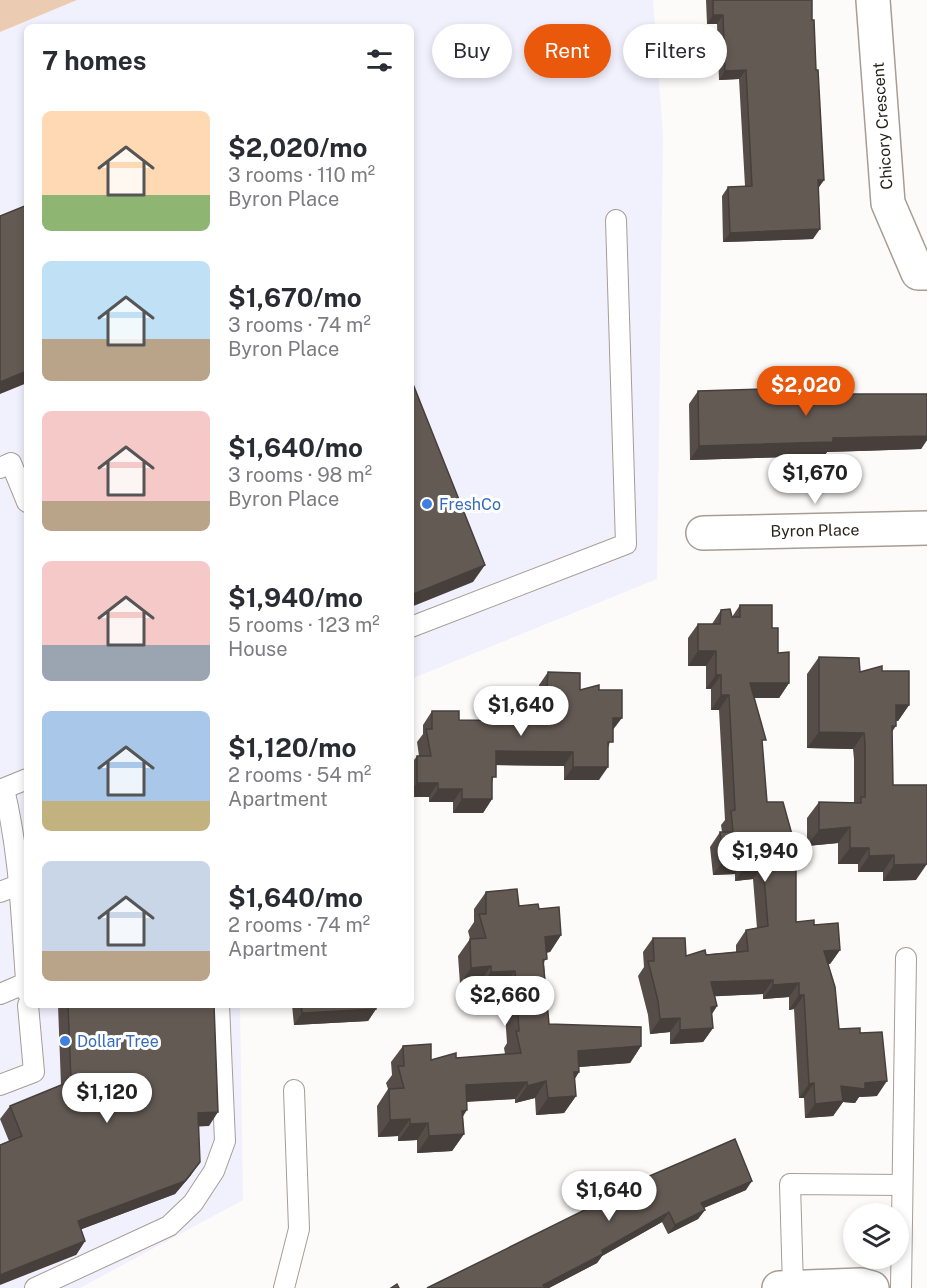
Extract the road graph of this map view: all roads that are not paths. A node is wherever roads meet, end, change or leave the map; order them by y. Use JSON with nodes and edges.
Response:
{"nodes":[{"id":1,"x":873,"y":0,"type":"edge"},
{"id":2,"x":616,"y":219,"type":"dead end"},
{"id":3,"x":927,"y":273,"type":"edge"},
{"id":4,"x":0,"y":468,"type":"edge"},
{"id":5,"x":24,"y":495,"type":"edge"},
{"id":6,"x":927,"y":528,"type":"edge"},
{"id":7,"x":703,"y":532,"type":"dead end"},
{"id":8,"x":414,"y":626,"type":"edge"},
{"id":9,"x":24,"y":780,"type":"edge"},
{"id":10,"x":2,"y":790,"type":"edge"},
{"id":11,"x":21,"y":884,"type":"junction"},
{"id":12,"x":0,"y":892,"type":"edge"},
{"id":13,"x":24,"y":943,"type":"edge"},
{"id":14,"x":906,"y":958,"type":"dead end"},
{"id":15,"x":24,"y":984,"type":"edge"},
{"id":16,"x":0,"y":994,"type":"edge"},
{"id":17,"x":28,"y":1008,"type":"edge"},
{"id":18,"x":219,"y":1008,"type":"edge"},
{"id":19,"x":0,"y":1085,"type":"edge"},
{"id":20,"x":294,"y":1090,"type":"dead end"},
{"id":21,"x":902,"y":1185,"type":"junction"},
{"id":22,"x":793,"y":1287,"type":"edge"},
{"id":23,"x":35,"y":1288,"type":"edge"},
{"id":24,"x":284,"y":1288,"type":"edge"},
{"id":25,"x":779,"y":1288,"type":"edge"},
{"id":26,"x":872,"y":1288,"type":"edge"},
{"id":27,"x":901,"y":1288,"type":"edge"}],
"edges":[{"from":1,"to":3,"type":"street","name":"Chicory Crescent"},
{"from":2,"to":8,"type":"lane"},
{"from":4,"to":5,"type":"lane"},
{"from":6,"to":7,"type":"street","name":"Byron Place"},
{"from":9,"to":10,"type":"lane"},
{"from":10,"to":11,"type":"lane"},
{"from":11,"to":12,"type":"lane"},
{"from":11,"to":13,"type":"lane"},
{"from":14,"to":21,"type":"lane"},
{"from":15,"to":16,"type":"lane"},
{"from":17,"to":19,"type":"lane"},
{"from":18,"to":23,"type":"lane"},
{"from":20,"to":24,"type":"lane"},
{"from":21,"to":22,"type":"lane"},
{"from":21,"to":27,"type":"lane"},
{"from":22,"to":25,"type":"street"},
{"from":22,"to":26,"type":"street"}]}
